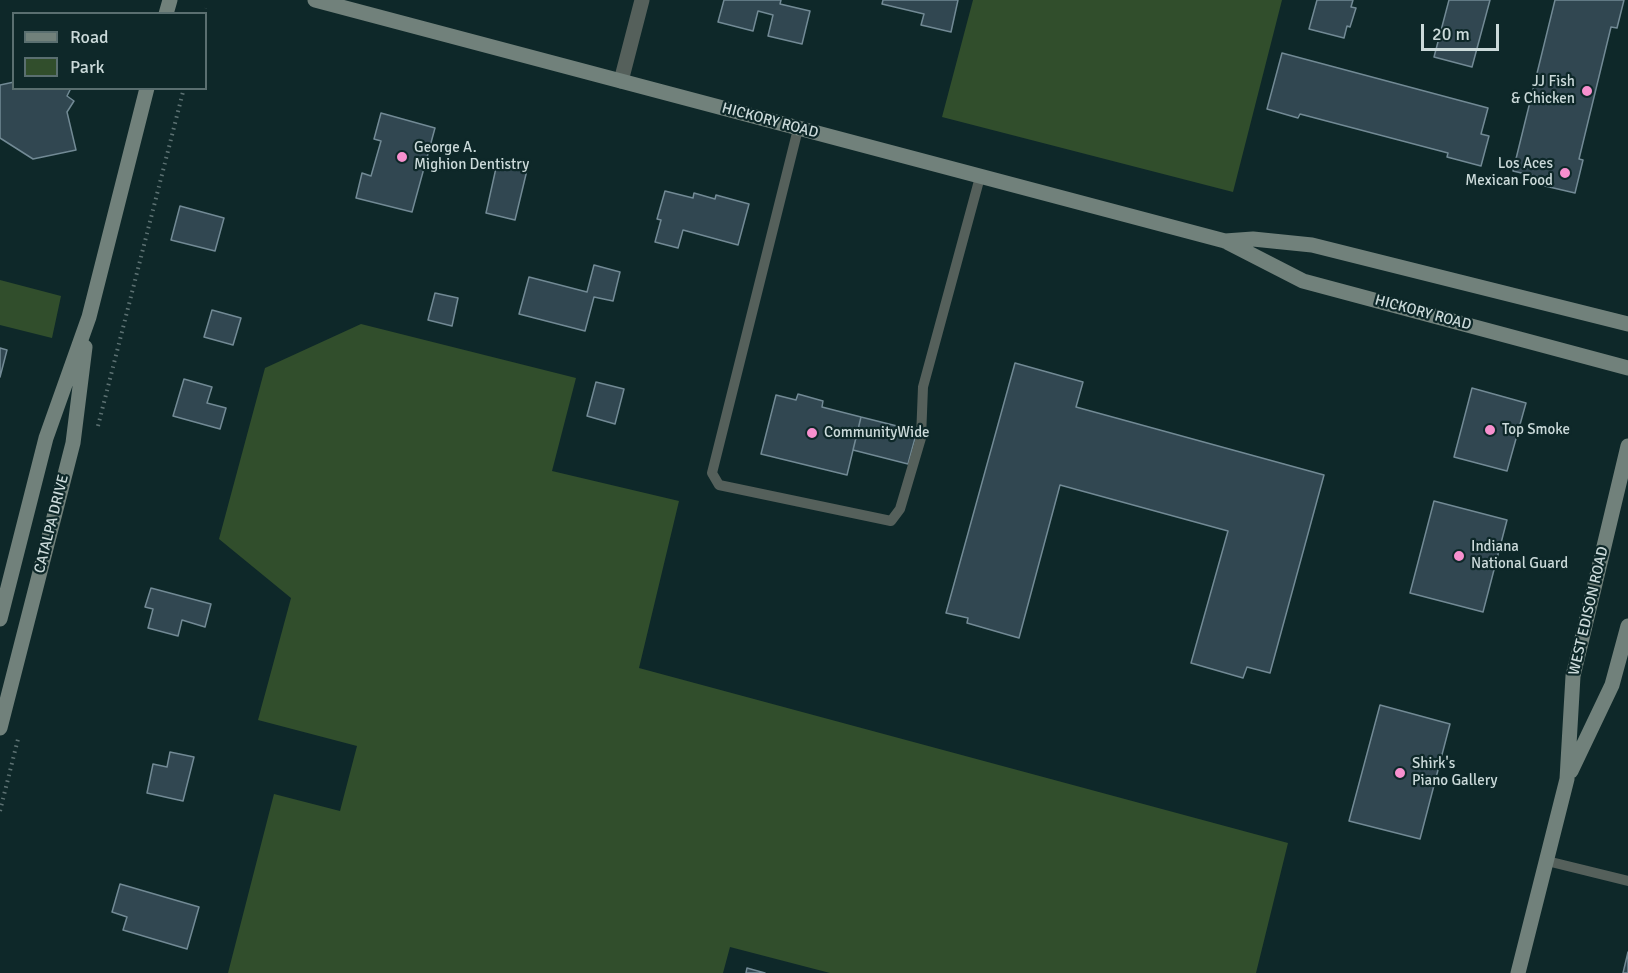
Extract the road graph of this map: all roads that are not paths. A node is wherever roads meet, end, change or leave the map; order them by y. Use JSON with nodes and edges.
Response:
{"nodes":[{"id":1,"x":315,"y":0,"type":"edge"},
{"id":2,"x":642,"y":0,"type":"edge"},
{"id":3,"x":621,"y":81,"type":"junction"},
{"id":4,"x":146,"y":90,"type":"edge"},
{"id":5,"x":798,"y":129,"type":"junction"},
{"id":6,"x":980,"y":177,"type":"junction"},
{"id":7,"x":1225,"y":241,"type":"junction"},
{"id":8,"x":89,"y":317,"type":"junction"},
{"id":9,"x":1628,"y":324,"type":"edge"},
{"id":10,"x":1628,"y":368,"type":"edge"},
{"id":11,"x":1628,"y":446,"type":"edge"},
{"id":12,"x":0,"y":619,"type":"edge"},
{"id":13,"x":1628,"y":626,"type":"edge"},
{"id":14,"x":0,"y":728,"type":"edge"},
{"id":15,"x":1567,"y":779,"type":"junction"},
{"id":16,"x":1547,"y":861,"type":"junction"},
{"id":17,"x":1628,"y":881,"type":"edge"},
{"id":18,"x":1518,"y":973,"type":"edge"}],
"edges":[{"from":1,"to":3,"type":"street","name":"HICKORY ROAD"},
{"from":2,"to":3,"type":"street"},
{"from":3,"to":5,"type":"street","name":"HICKORY ROAD"},
{"from":4,"to":8,"type":"street","name":"CATALPA DRIVE"},
{"from":5,"to":6,"type":"street","name":"HICKORY ROAD"},
{"from":5,"to":6,"type":"lane"},
{"from":6,"to":7,"type":"street","name":"HICKORY ROAD"},
{"from":7,"to":9,"type":"street","name":"HICKORY ROAD"},
{"from":7,"to":10,"type":"street","name":"HICKORY ROAD"},
{"from":8,"to":12,"type":"street","name":"CATALPA DRIVE"},
{"from":8,"to":14,"type":"street","name":"CATALPA DRIVE"},
{"from":11,"to":15,"type":"street","name":"WEST EDISON ROAD"},
{"from":13,"to":15,"type":"street","name":"WEST EDISON ROAD"},
{"from":15,"to":16,"type":"street","name":"WEST EDISON ROAD"},
{"from":16,"to":17,"type":"lane"},
{"from":16,"to":18,"type":"street","name":"WEST EDISON ROAD"}]}
